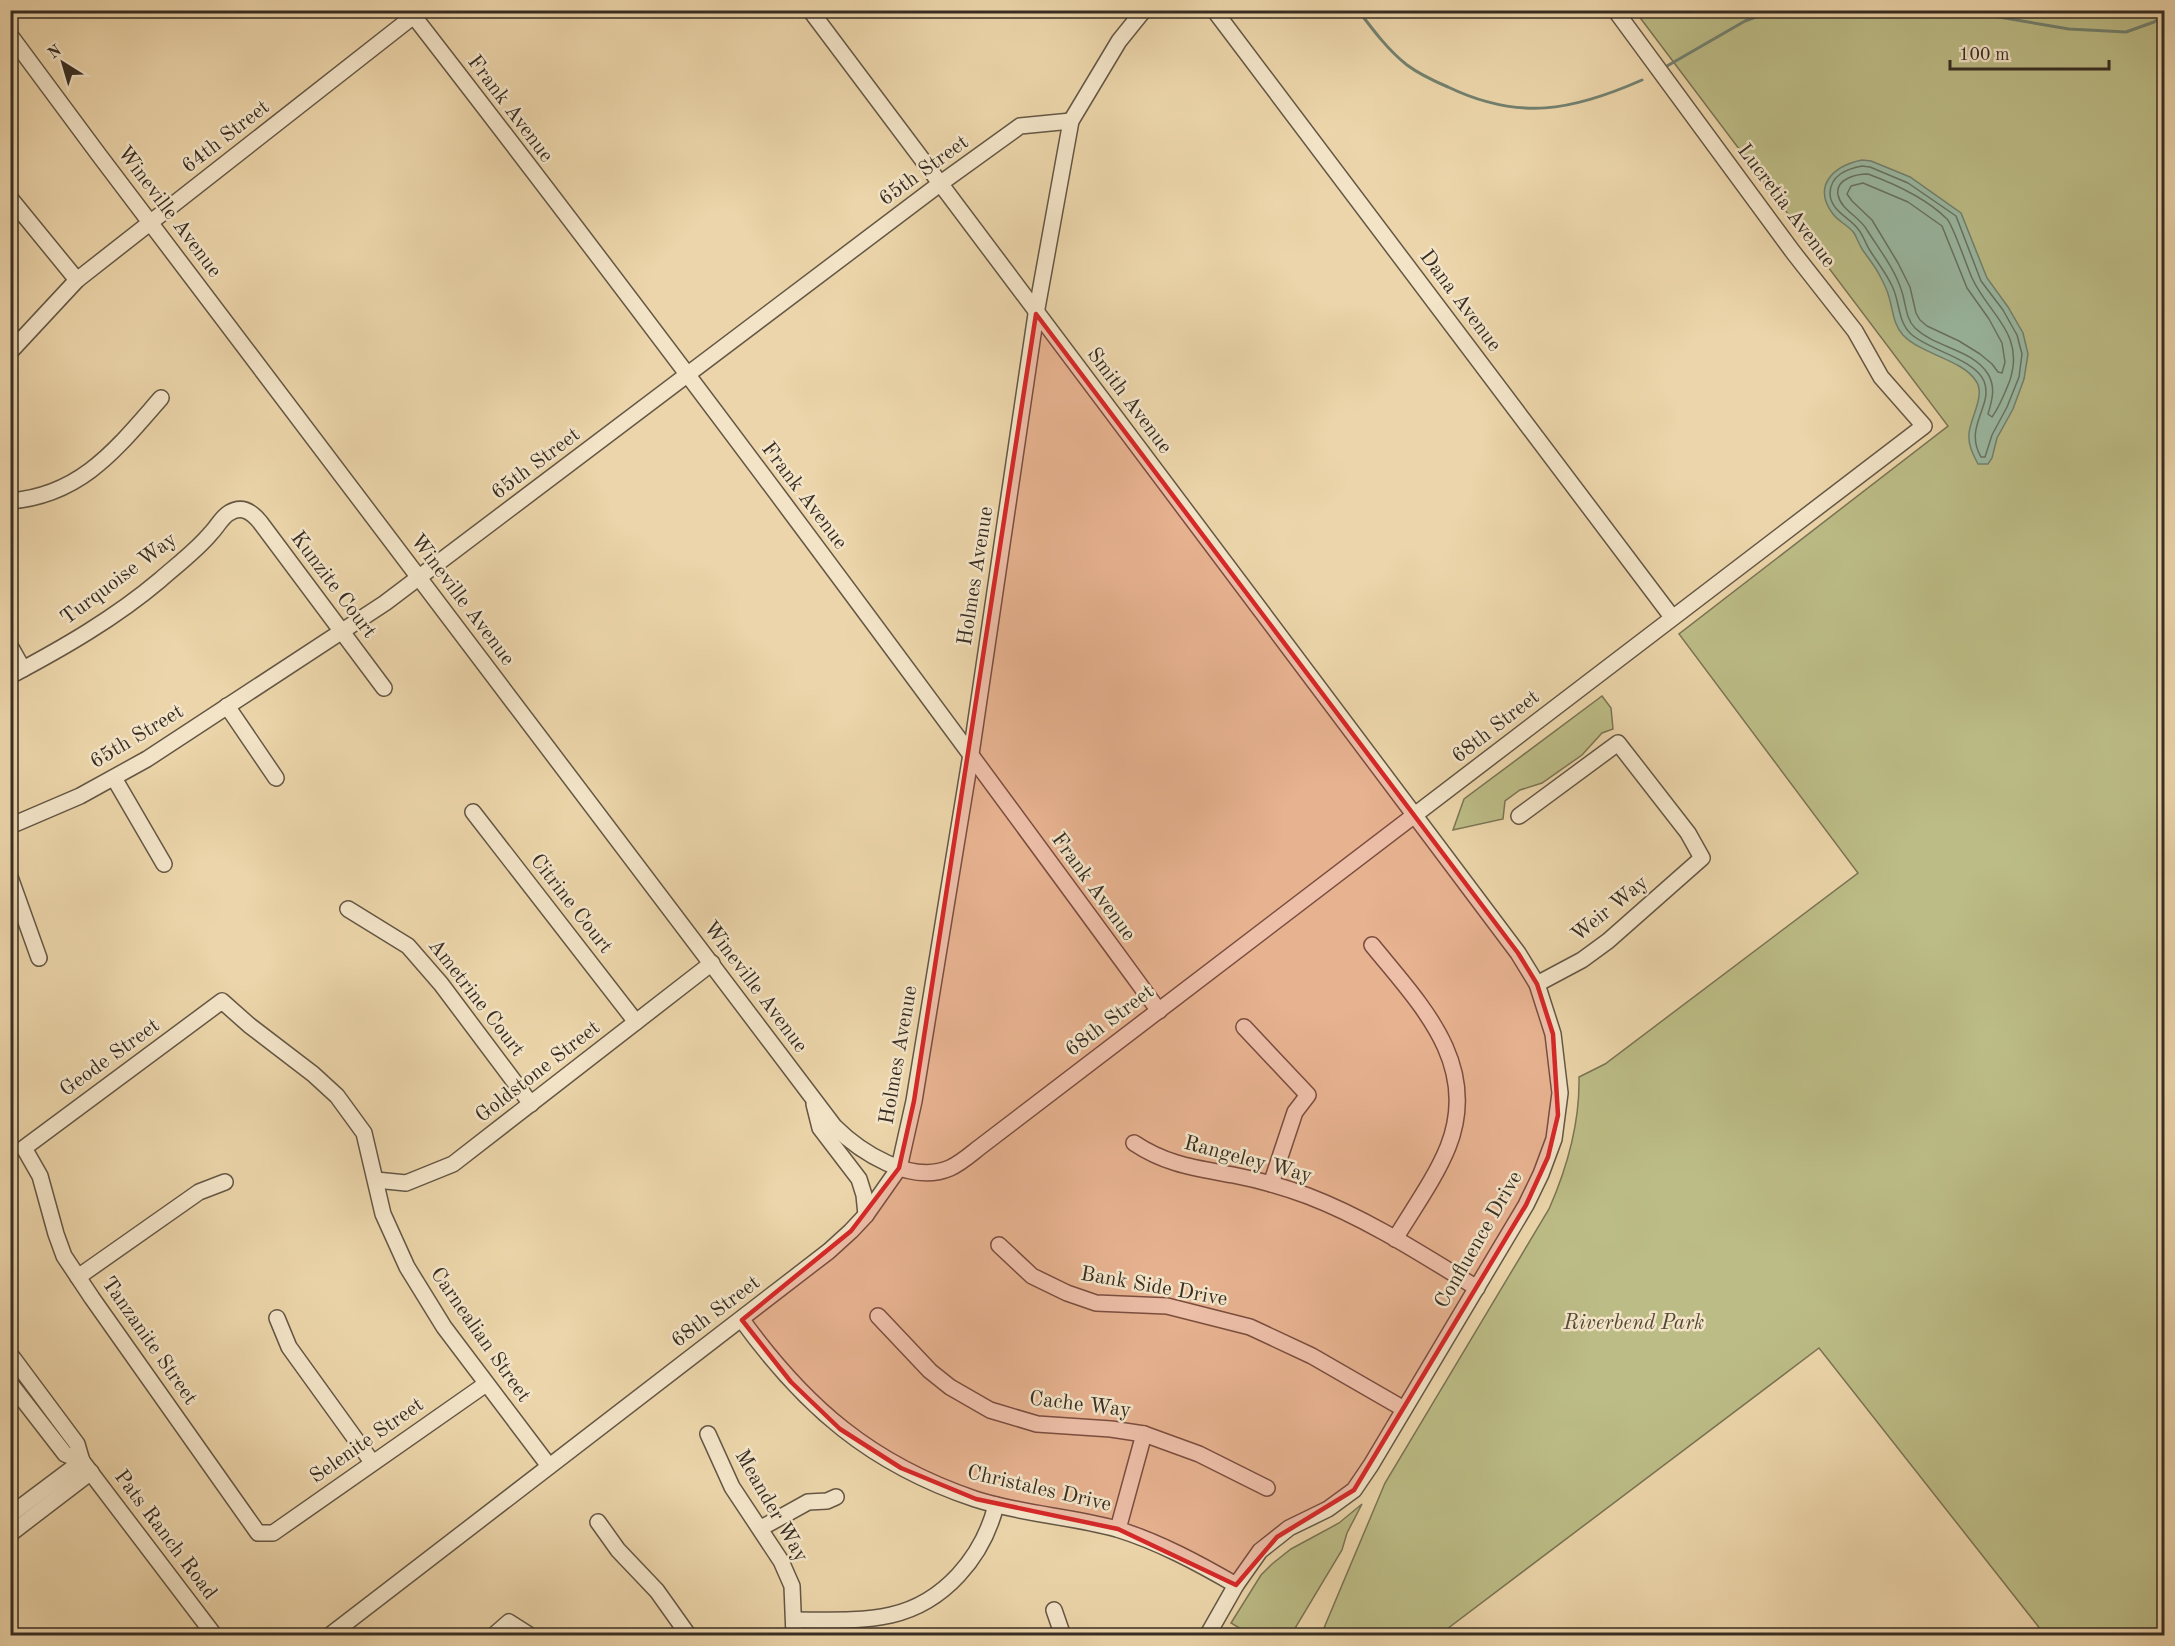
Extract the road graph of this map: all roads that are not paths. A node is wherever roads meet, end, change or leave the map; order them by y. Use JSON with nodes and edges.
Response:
{"nodes":[{"id":1,"x":810,"y":10,"type":"edge"},
{"id":2,"x":1144,"y":10,"type":"edge"},
{"id":3,"x":1214,"y":10,"type":"edge"},
{"id":4,"x":1615,"y":10,"type":"edge"},
{"id":5,"x":414,"y":12,"type":"edge"},
{"id":6,"x":10,"y":35,"type":"edge"},
{"id":7,"x":1071,"y":120,"type":"junction"},
{"id":8,"x":941,"y":183,"type":"junction"},
{"id":9,"x":10,"y":198,"type":"edge"},
{"id":10,"x":150,"y":223,"type":"junction"},
{"id":11,"x":77,"y":280,"type":"junction"},
{"id":12,"x":1036,"y":314,"type":"junction"},
{"id":13,"x":10,"y":352,"type":"edge"},
{"id":14,"x":687,"y":376,"type":"junction"},
{"id":15,"x":161,"y":398,"type":"dead end"},
{"id":16,"x":1924,"y":426,"type":"joint"},
{"id":17,"x":10,"y":501,"type":"edge"},
{"id":18,"x":246,"y":510,"type":"joint"},
{"id":19,"x":419,"y":579,"type":"junction"},
{"id":20,"x":1672,"y":617,"type":"junction"},
{"id":21,"x":341,"y":631,"type":"junction"},
{"id":22,"x":10,"y":646,"type":"edge"},
{"id":23,"x":17,"y":673,"type":"edge"},
{"id":24,"x":384,"y":688,"type":"dead end"},
{"id":25,"x":227,"y":706,"type":"junction"},
{"id":26,"x":971,"y":754,"type":"junction"},
{"id":27,"x":114,"y":778,"type":"junction"},
{"id":28,"x":276,"y":778,"type":"dead end"},
{"id":29,"x":473,"y":812,"type":"dead end"},
{"id":30,"x":1415,"y":816,"type":"junction"},
{"id":31,"x":1519,"y":816,"type":"dead end"},
{"id":32,"x":10,"y":826,"type":"edge"},
{"id":33,"x":164,"y":864,"type":"dead end"},
{"id":34,"x":10,"y":877,"type":"edge"},
{"id":35,"x":348,"y":909,"type":"dead end"},
{"id":36,"x":1372,"y":945,"type":"dead end"},
{"id":37,"x":39,"y":958,"type":"dead end"},
{"id":38,"x":712,"y":963,"type":"junction"},
{"id":39,"x":1537,"y":984,"type":"junction"},
{"id":40,"x":222,"y":1001,"type":"joint"},
{"id":41,"x":1159,"y":1011,"type":"junction"},
{"id":42,"x":636,"y":1022,"type":"junction"},
{"id":43,"x":1244,"y":1027,"type":"dead end"},
{"id":44,"x":813,"y":1100,"type":"junction"},
{"id":45,"x":531,"y":1104,"type":"junction"},
{"id":46,"x":1134,"y":1143,"type":"dead end"},
{"id":47,"x":24,"y":1148,"type":"joint"},
{"id":48,"x":899,"y":1168,"type":"junction"},
{"id":49,"x":376,"y":1180,"type":"junction"},
{"id":50,"x":225,"y":1182,"type":"dead end"},
{"id":51,"x":1271,"y":1184,"type":"junction"},
{"id":52,"x":866,"y":1215,"type":"junction"},
{"id":53,"x":1395,"y":1239,"type":"junction"},
{"id":54,"x":999,"y":1245,"type":"dead end"},
{"id":55,"x":78,"y":1277,"type":"junction"},
{"id":56,"x":1477,"y":1288,"type":"junction"},
{"id":57,"x":878,"y":1316,"type":"dead end"},
{"id":58,"x":277,"y":1317,"type":"dead end"},
{"id":59,"x":741,"y":1320,"type":"junction"},
{"id":60,"x":10,"y":1354,"type":"edge"},
{"id":61,"x":10,"y":1383,"type":"edge"},
{"id":62,"x":486,"y":1384,"type":"junction"},
{"id":63,"x":1404,"y":1409,"type":"junction"},
{"id":64,"x":708,"y":1434,"type":"dead end"},
{"id":65,"x":1144,"y":1434,"type":"junction"},
{"id":66,"x":372,"y":1462,"type":"junction"},
{"id":67,"x":86,"y":1466,"type":"junction"},
{"id":68,"x":549,"y":1466,"type":"junction"},
{"id":69,"x":1267,"y":1488,"type":"dead end"},
{"id":70,"x":836,"y":1497,"type":"dead end"},
{"id":71,"x":996,"y":1505,"type":"junction"},
{"id":72,"x":10,"y":1515,"type":"edge"},
{"id":73,"x":598,"y":1522,"type":"dead end"},
{"id":74,"x":761,"y":1528,"type":"junction"},
{"id":75,"x":1118,"y":1529,"type":"junction"},
{"id":76,"x":11,"y":1533,"type":"edge"},
{"id":77,"x":273,"y":1533,"type":"joint"},
{"id":78,"x":1236,"y":1585,"type":"junction"},
{"id":79,"x":1054,"y":1610,"type":"dead end"},
{"id":80,"x":794,"y":1628,"type":"edge"},
{"id":81,"x":215,"y":1635,"type":"edge"},
{"id":82,"x":329,"y":1635,"type":"edge"},
{"id":83,"x":493,"y":1635,"type":"edge"},
{"id":84,"x":531,"y":1635,"type":"edge"},
{"id":85,"x":689,"y":1635,"type":"edge"},
{"id":86,"x":1063,"y":1635,"type":"edge"},
{"id":87,"x":1207,"y":1635,"type":"edge"}],
"edges":[{"from":1,"to":8,"type":"street","name":"Smith Avenue"},
{"from":2,"to":7,"type":"street","name":"Holmes Avenue"},
{"from":3,"to":20,"type":"street","name":"Dana Avenue"},
{"from":4,"to":16,"type":"street","name":"Lucretia Avenue"},
{"from":5,"to":10,"type":"street","name":"64th Street"},
{"from":5,"to":14,"type":"street","name":"Frank Avenue"},
{"from":6,"to":10,"type":"street","name":"Wineville Avenue"},
{"from":7,"to":8,"type":"street","name":"65th Street"},
{"from":7,"to":12,"type":"street","name":"Holmes Avenue"},
{"from":8,"to":12,"type":"street","name":"Smith Avenue"},
{"from":8,"to":14,"type":"street","name":"65th Street"},
{"from":9,"to":11,"type":"street"},
{"from":10,"to":11,"type":"street","name":"64th Street"},
{"from":10,"to":19,"type":"street","name":"Wineville Avenue"},
{"from":11,"to":13,"type":"street","name":"64th Street"},
{"from":12,"to":26,"type":"street","name":"Holmes Avenue"},
{"from":12,"to":30,"type":"street","name":"Smith Avenue"},
{"from":14,"to":19,"type":"street","name":"65th Street"},
{"from":14,"to":26,"type":"street","name":"Frank Avenue"},
{"from":15,"to":17,"type":"street"},
{"from":16,"to":20,"type":"street","name":"68th Street"},
{"from":18,"to":21,"type":"street","name":"Kunzite Court"},
{"from":18,"to":23,"type":"street","name":"Turquoise Way"},
{"from":19,"to":21,"type":"street","name":"65th Street"},
{"from":19,"to":38,"type":"street","name":"Wineville Avenue"},
{"from":20,"to":30,"type":"street","name":"68th Street"},
{"from":21,"to":24,"type":"street","name":"Kunzite Court"},
{"from":21,"to":25,"type":"street","name":"65th Street"},
{"from":22,"to":23,"type":"street"},
{"from":25,"to":27,"type":"street","name":"65th Street"},
{"from":25,"to":28,"type":"street"},
{"from":26,"to":41,"type":"street","name":"Frank Avenue"},
{"from":26,"to":48,"type":"street","name":"Holmes Avenue"},
{"from":27,"to":32,"type":"street","name":"65th Street"},
{"from":27,"to":33,"type":"street"},
{"from":29,"to":42,"type":"street","name":"Citrine Court"},
{"from":30,"to":39,"type":"street","name":"Confluence Drive"},
{"from":30,"to":41,"type":"street","name":"68th Street"},
{"from":31,"to":39,"type":"street","name":"Weir Way"},
{"from":34,"to":37,"type":"street"},
{"from":35,"to":45,"type":"street","name":"Ametrine Court"},
{"from":36,"to":53,"type":"street"},
{"from":38,"to":42,"type":"street","name":"Goldstone Street"},
{"from":38,"to":44,"type":"street","name":"Wineville Avenue"},
{"from":39,"to":56,"type":"street","name":"Confluence Drive"},
{"from":40,"to":47,"type":"street","name":"Geode Street"},
{"from":40,"to":49,"type":"street","name":"Carnealian Street"},
{"from":41,"to":48,"type":"street","name":"68th Street"},
{"from":42,"to":45,"type":"street","name":"Goldstone Street"},
{"from":43,"to":51,"type":"street"},
{"from":44,"to":48,"type":"street","name":"Wineville Avenue"},
{"from":44,"to":52,"type":"street"},
{"from":45,"to":49,"type":"street","name":"Goldstone Street"},
{"from":46,"to":51,"type":"street","name":"Rangeley Way"},
{"from":47,"to":55,"type":"street","name":"Tanzanite Street"},
{"from":48,"to":52,"type":"street","name":"68th Street"},
{"from":49,"to":62,"type":"street","name":"Carnealian Street"},
{"from":50,"to":55,"type":"street"},
{"from":51,"to":53,"type":"street","name":"Rangeley Way"},
{"from":52,"to":59,"type":"street","name":"68th Street"},
{"from":53,"to":56,"type":"street","name":"Rangeley Way"},
{"from":54,"to":63,"type":"street","name":"Bank Side Drive"},
{"from":55,"to":77,"type":"street","name":"Tanzanite Street"},
{"from":56,"to":63,"type":"street","name":"Confluence Drive"},
{"from":57,"to":65,"type":"street","name":"Cache Way"},
{"from":58,"to":66,"type":"street"},
{"from":59,"to":68,"type":"street","name":"68th Street"},
{"from":59,"to":71,"type":"street","name":"Christales Drive"},
{"from":60,"to":67,"type":"street","name":"Pats Ranch Road"},
{"from":61,"to":67,"type":"street","name":"Pats Ranch Road"},
{"from":62,"to":66,"type":"street","name":"Selenite Street"},
{"from":62,"to":68,"type":"street","name":"Carnealian Street"},
{"from":63,"to":78,"type":"street","name":"Confluence Drive"},
{"from":64,"to":74,"type":"street","name":"Meander Way"},
{"from":65,"to":69,"type":"street","name":"Cache Way"},
{"from":65,"to":75,"type":"street"},
{"from":66,"to":77,"type":"street","name":"Selenite Street"},
{"from":67,"to":72,"type":"street"},
{"from":67,"to":76,"type":"street"},
{"from":67,"to":81,"type":"street","name":"Pats Ranch Road"},
{"from":68,"to":82,"type":"street","name":"68th Street"},
{"from":70,"to":74,"type":"street"},
{"from":71,"to":75,"type":"street","name":"Christales Drive"},
{"from":71,"to":80,"type":"street"},
{"from":73,"to":85,"type":"street"},
{"from":74,"to":80,"type":"street","name":"Meander Way"},
{"from":75,"to":78,"type":"street","name":"Christales Drive"},
{"from":78,"to":87,"type":"street","name":"Confluence Drive"},
{"from":79,"to":86,"type":"street"},
{"from":83,"to":84,"type":"street"}]}
